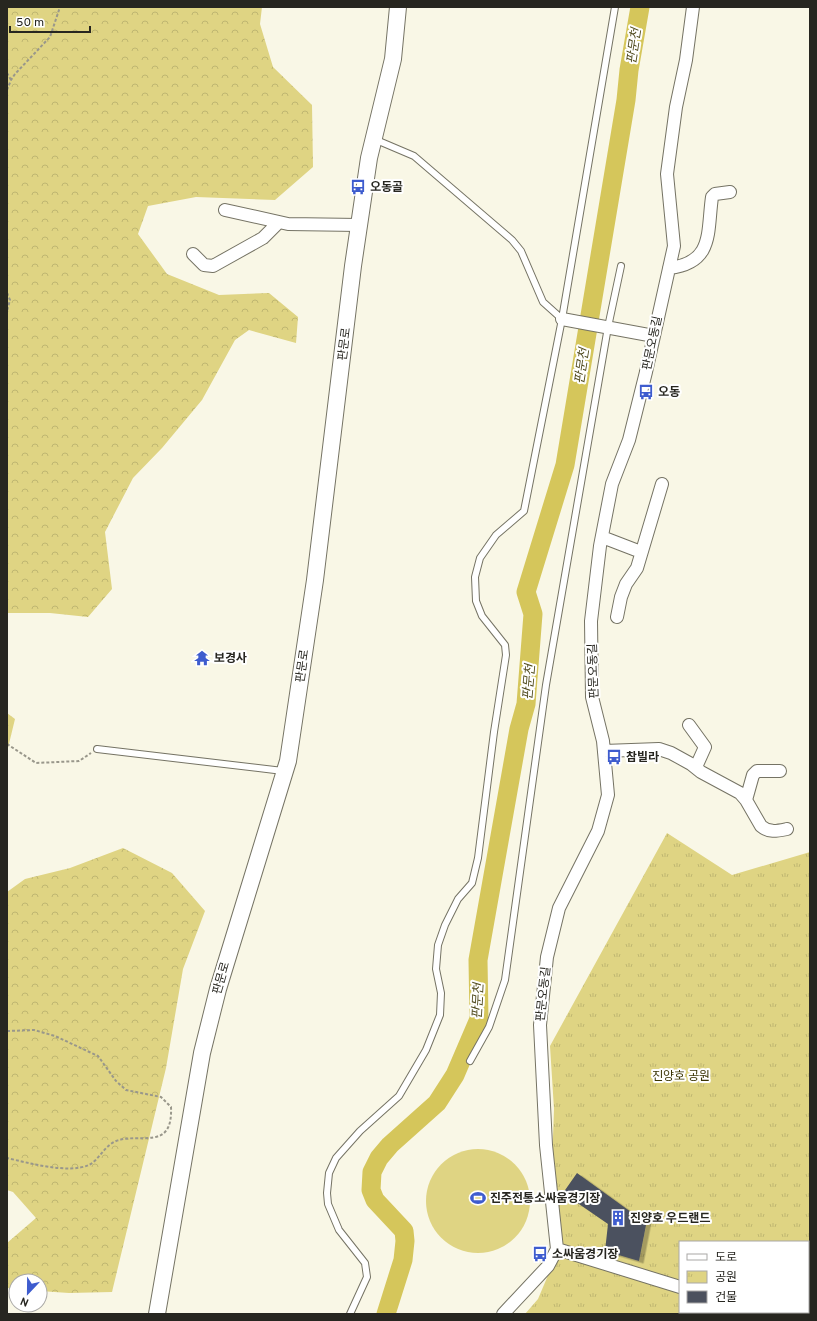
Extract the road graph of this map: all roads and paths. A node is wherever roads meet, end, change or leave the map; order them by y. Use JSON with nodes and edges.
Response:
{"nodes":[{"id":1,"x":60,"y":7,"type":"edge"},
{"id":2,"x":398,"y":7,"type":"edge"},
{"id":3,"x":615,"y":7,"type":"edge"},
{"id":4,"x":693,"y":7,"type":"edge"},
{"id":5,"x":7,"y":73,"type":"edge"},
{"id":6,"x":11,"y":80,"type":"junction"},
{"id":7,"x":7,"y":90,"type":"edge"},
{"id":8,"x":374,"y":139,"type":"junction"},
{"id":9,"x":730,"y":192,"type":"dead end"},
{"id":10,"x":225,"y":210,"type":"dead end"},
{"id":11,"x":280,"y":222,"type":"junction"},
{"id":12,"x":359,"y":225,"type":"junction"},
{"id":13,"x":193,"y":254,"type":"dead end"},
{"id":14,"x":621,"y":266,"type":"dead end"},
{"id":15,"x":669,"y":268,"type":"junction"},
{"id":16,"x":7,"y":293,"type":"edge"},
{"id":17,"x":7,"y":311,"type":"edge"},
{"id":18,"x":562,"y":319,"type":"junction"},
{"id":19,"x":608,"y":327,"type":"junction"},
{"id":20,"x":654,"y":336,"type":"junction"},
{"id":21,"x":662,"y":484,"type":"dead end"},
{"id":22,"x":602,"y":537,"type":"junction"},
{"id":23,"x":641,"y":552,"type":"junction"},
{"id":24,"x":617,"y":617,"type":"dead end"},
{"id":25,"x":690,"y":725,"type":"dead end"},
{"id":26,"x":7,"y":744,"type":"edge"},
{"id":27,"x":97,"y":749,"type":"joint"},
{"id":28,"x":604,"y":751,"type":"junction"},
{"id":29,"x":696,"y":767,"type":"junction"},
{"id":30,"x":780,"y":771,"type":"dead end"},
{"id":31,"x":285,"y":772,"type":"junction"},
{"id":32,"x":746,"y":800,"type":"junction"},
{"id":33,"x":787,"y":829,"type":"dead end"},
{"id":34,"x":7,"y":1031,"type":"edge"},
{"id":35,"x":470,"y":1061,"type":"dead end"},
{"id":36,"x":7,"y":1158,"type":"edge"},
{"id":37,"x":557,"y":1249,"type":"junction"},
{"id":38,"x":679,"y":1287,"type":"edge"},
{"id":39,"x":157,"y":1314,"type":"edge"},
{"id":40,"x":350,"y":1314,"type":"edge"},
{"id":41,"x":503,"y":1314,"type":"edge"}],
"edges":[{"from":1,"to":6,"type":"path"},
{"from":2,"to":8,"type":"street","name":"판문로"},
{"from":3,"to":18,"type":"lane"},
{"from":4,"to":15,"type":"street","name":"판문오동길"},
{"from":5,"to":6,"type":"path"},
{"from":6,"to":7,"type":"path"},
{"from":8,"to":12,"type":"street","name":"판문로"},
{"from":8,"to":18,"type":"lane"},
{"from":9,"to":15,"type":"street"},
{"from":10,"to":11,"type":"street"},
{"from":11,"to":12,"type":"street"},
{"from":11,"to":13,"type":"street"},
{"from":12,"to":31,"type":"street","name":"판문로"},
{"from":14,"to":19,"type":"lane"},
{"from":15,"to":20,"type":"street","name":"판문오동길"},
{"from":16,"to":17,"type":"path"},
{"from":18,"to":19,"type":"street"},
{"from":18,"to":40,"type":"lane"},
{"from":19,"to":20,"type":"street"},
{"from":19,"to":35,"type":"lane"},
{"from":20,"to":22,"type":"street","name":"판문오동길"},
{"from":21,"to":23,"type":"street"},
{"from":22,"to":23,"type":"street"},
{"from":22,"to":28,"type":"street","name":"판문오동길"},
{"from":23,"to":24,"type":"street"},
{"from":25,"to":29,"type":"street"},
{"from":26,"to":27,"type":"path"},
{"from":27,"to":31,"type":"lane"},
{"from":28,"to":29,"type":"street"},
{"from":28,"to":37,"type":"street","name":"판문오동길"},
{"from":29,"to":32,"type":"street"},
{"from":30,"to":32,"type":"street"},
{"from":31,"to":39,"type":"street","name":"판문로"},
{"from":32,"to":33,"type":"street"},
{"from":34,"to":36,"type":"path"},
{"from":37,"to":38,"type":"street"},
{"from":37,"to":41,"type":"street"}]}
